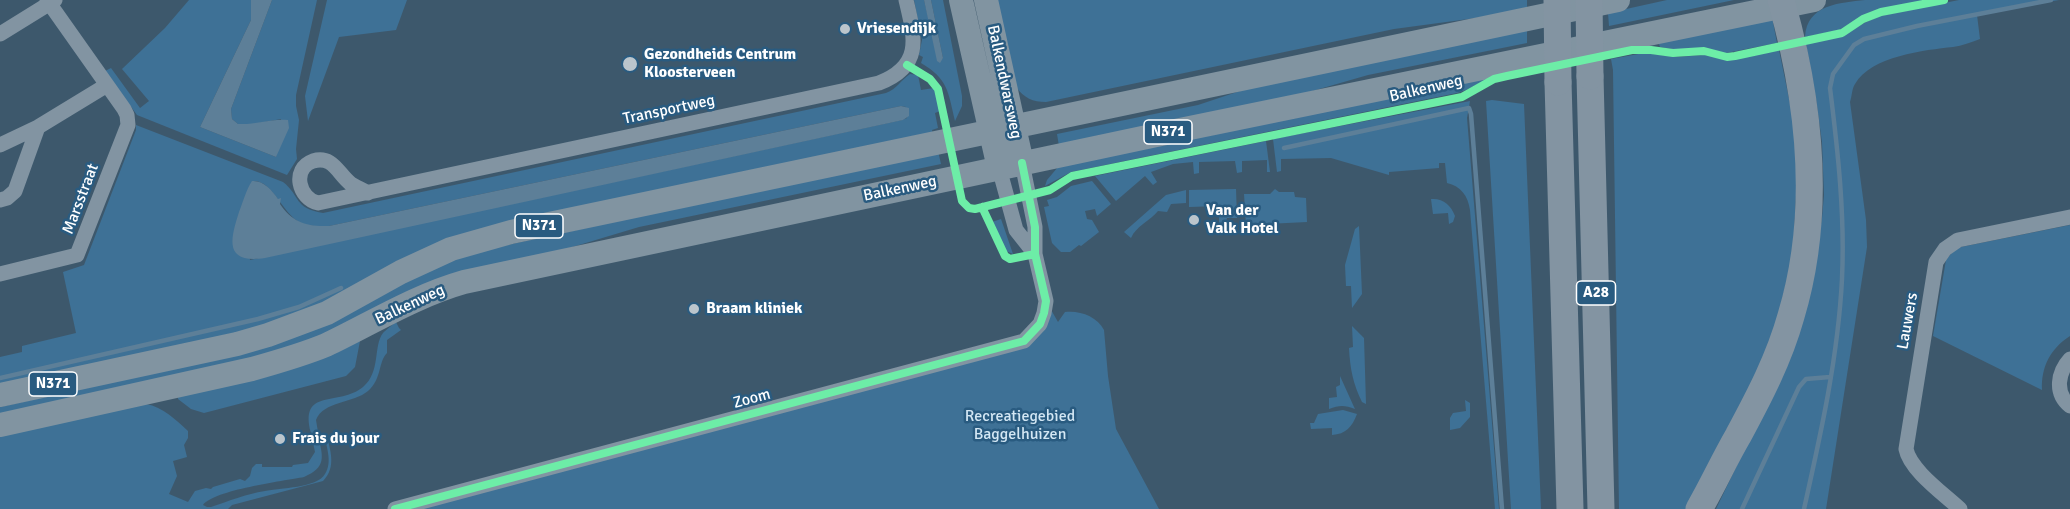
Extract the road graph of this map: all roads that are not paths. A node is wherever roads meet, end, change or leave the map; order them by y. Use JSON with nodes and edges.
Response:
{"nodes":[{"id":1,"x":906,"y":0,"type":"edge"},
{"id":2,"x":961,"y":0,"type":"edge"},
{"id":3,"x":986,"y":0,"type":"edge"},
{"id":4,"x":1557,"y":0,"type":"edge"},
{"id":5,"x":1589,"y":0,"type":"edge"},
{"id":6,"x":1618,"y":0,"type":"edge"},
{"id":7,"x":1814,"y":0,"type":"edge"},
{"id":8,"x":51,"y":1,"type":"edge"},
{"id":9,"x":1782,"y":3,"type":"edge"},
{"id":10,"x":0,"y":34,"type":"edge"},
{"id":11,"x":107,"y":85,"type":"junction"},
{"id":12,"x":1014,"y":126,"type":"junction"},
{"id":13,"x":38,"y":127,"type":"junction"},
{"id":14,"x":990,"y":132,"type":"junction"},
{"id":15,"x":0,"y":145,"type":"edge"},
{"id":16,"x":1011,"y":166,"type":"junction"},
{"id":17,"x":368,"y":193,"type":"dead end"},
{"id":18,"x":0,"y":200,"type":"edge"},
{"id":19,"x":2070,"y":217,"type":"edge"},
{"id":20,"x":1035,"y":254,"type":"junction"},
{"id":21,"x":0,"y":274,"type":"edge"},
{"id":22,"x":2070,"y":359,"type":"edge"},
{"id":23,"x":0,"y":395,"type":"edge"},
{"id":24,"x":2070,"y":406,"type":"edge"},
{"id":25,"x":0,"y":425,"type":"edge"},
{"id":26,"x":395,"y":509,"type":"edge"},
{"id":27,"x":1570,"y":509,"type":"edge"},
{"id":28,"x":1601,"y":509,"type":"edge"},
{"id":29,"x":1699,"y":509,"type":"edge"},
{"id":30,"x":1960,"y":509,"type":"edge"}],
"edges":[{"from":1,"to":17,"type":"street","name":"Transportweg"},
{"from":2,"to":14,"type":"main road","name":"Balkendwarsweg"},
{"from":3,"to":12,"type":"main road","name":"Balkendwarsweg"},
{"from":4,"to":27,"type":"highway","number":"A28","bridge":true},
{"from":5,"to":28,"type":"highway","number":"A28","bridge":true},
{"from":6,"to":12,"type":"main road","name":"Balkenweg","number":"N371"},
{"from":7,"to":9,"type":"main road","name":"Balkenweg"},
{"from":8,"to":10,"type":"street"},
{"from":8,"to":11,"type":"street","name":"Marsstraat"},
{"from":9,"to":16,"type":"main road","name":"Balkenweg","number":"N371"},
{"from":9,"to":29,"type":"highway"},
{"from":11,"to":13,"type":"street"},
{"from":11,"to":21,"type":"street","name":"Marsstraat"},
{"from":12,"to":14,"type":"main road","name":"Balkenweg","number":"N371"},
{"from":12,"to":16,"type":"main road","name":"Balkendwarsweg"},
{"from":13,"to":15,"type":"street"},
{"from":13,"to":18,"type":"street"},
{"from":14,"to":16,"type":"main road","name":"Zoom"},
{"from":14,"to":23,"type":"main road","name":"Balkenweg","number":"N371"},
{"from":16,"to":20,"type":"street","name":"Zoom"},
{"from":16,"to":20,"type":"street","name":"Zoom"},
{"from":16,"to":25,"type":"main road","name":"Balkenweg","number":"N371"},
{"from":19,"to":30,"type":"street","name":"Lauwers"},
{"from":20,"to":26,"type":"street","name":"Zoom"},
{"from":22,"to":24,"type":"street"}]}
